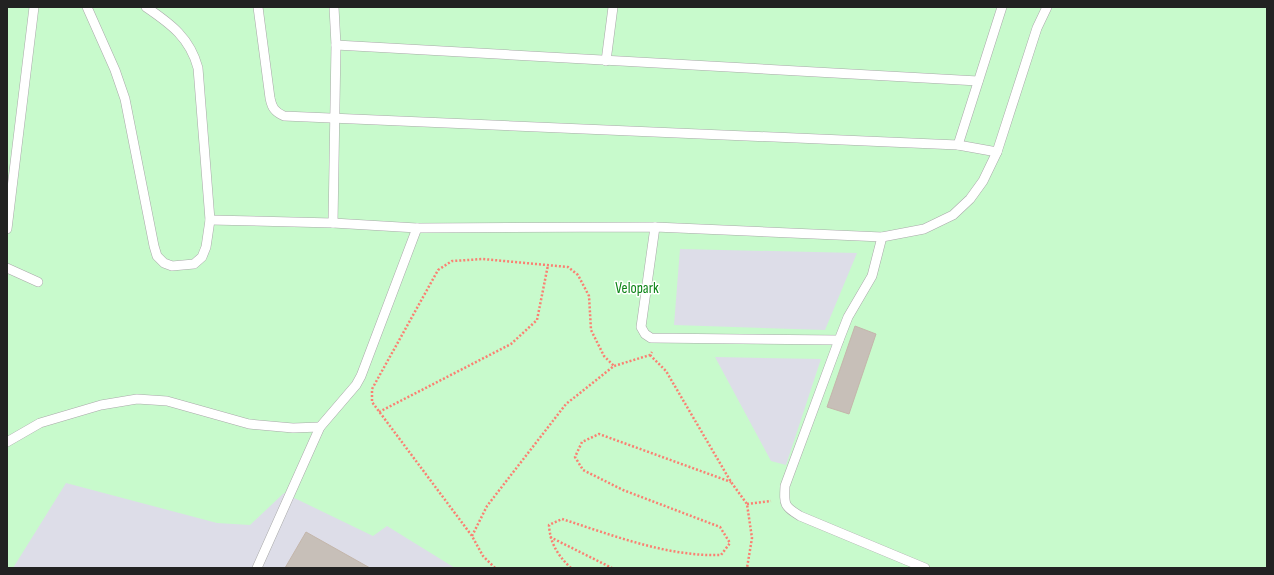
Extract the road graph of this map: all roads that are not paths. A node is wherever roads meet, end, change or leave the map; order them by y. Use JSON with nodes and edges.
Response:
{"nodes":[{"id":1,"x":34,"y":7,"type":"edge"},
{"id":2,"x":87,"y":7,"type":"edge"},
{"id":3,"x":146,"y":7,"type":"edge"},
{"id":4,"x":258,"y":7,"type":"edge"},
{"id":5,"x":334,"y":7,"type":"edge"},
{"id":6,"x":613,"y":7,"type":"edge"},
{"id":7,"x":1002,"y":7,"type":"edge"},
{"id":8,"x":1047,"y":7,"type":"edge"},
{"id":9,"x":336,"y":45,"type":"junction"},
{"id":10,"x":606,"y":60,"type":"junction"},
{"id":11,"x":978,"y":81,"type":"junction"},
{"id":12,"x":335,"y":117,"type":"junction"},
{"id":13,"x":958,"y":145,"type":"junction"},
{"id":14,"x":997,"y":152,"type":"junction"},
{"id":15,"x":210,"y":220,"type":"junction"},
{"id":16,"x":333,"y":223,"type":"junction"},
{"id":17,"x":655,"y":226,"type":"junction"},
{"id":18,"x":417,"y":228,"type":"junction"},
{"id":19,"x":7,"y":230,"type":"edge"},
{"id":20,"x":882,"y":238,"type":"junction"},
{"id":21,"x":7,"y":268,"type":"edge"},
{"id":22,"x":38,"y":282,"type":"dead end"},
{"id":23,"x":839,"y":340,"type":"junction"},
{"id":24,"x":320,"y":427,"type":"junction"},
{"id":25,"x":7,"y":442,"type":"edge"},
{"id":26,"x":257,"y":568,"type":"edge"},
{"id":27,"x":925,"y":568,"type":"edge"}],
"edges":[{"from":1,"to":19,"type":"lane"},
{"from":2,"to":15,"type":"lane"},
{"from":3,"to":15,"type":"lane"},
{"from":4,"to":12,"type":"lane"},
{"from":5,"to":9,"type":"lane"},
{"from":6,"to":10,"type":"lane"},
{"from":7,"to":11,"type":"lane"},
{"from":8,"to":14,"type":"lane"},
{"from":9,"to":10,"type":"lane"},
{"from":9,"to":12,"type":"lane"},
{"from":10,"to":11,"type":"lane"},
{"from":11,"to":13,"type":"lane"},
{"from":12,"to":13,"type":"lane"},
{"from":12,"to":16,"type":"lane"},
{"from":13,"to":14,"type":"lane"},
{"from":14,"to":20,"type":"lane"},
{"from":15,"to":16,"type":"lane"},
{"from":16,"to":18,"type":"lane"},
{"from":17,"to":18,"type":"lane"},
{"from":17,"to":20,"type":"lane"},
{"from":17,"to":23,"type":"lane"},
{"from":18,"to":24,"type":"lane"},
{"from":20,"to":23,"type":"lane"},
{"from":21,"to":22,"type":"lane"},
{"from":23,"to":27,"type":"lane"},
{"from":24,"to":25,"type":"lane"},
{"from":24,"to":26,"type":"lane"}]}
